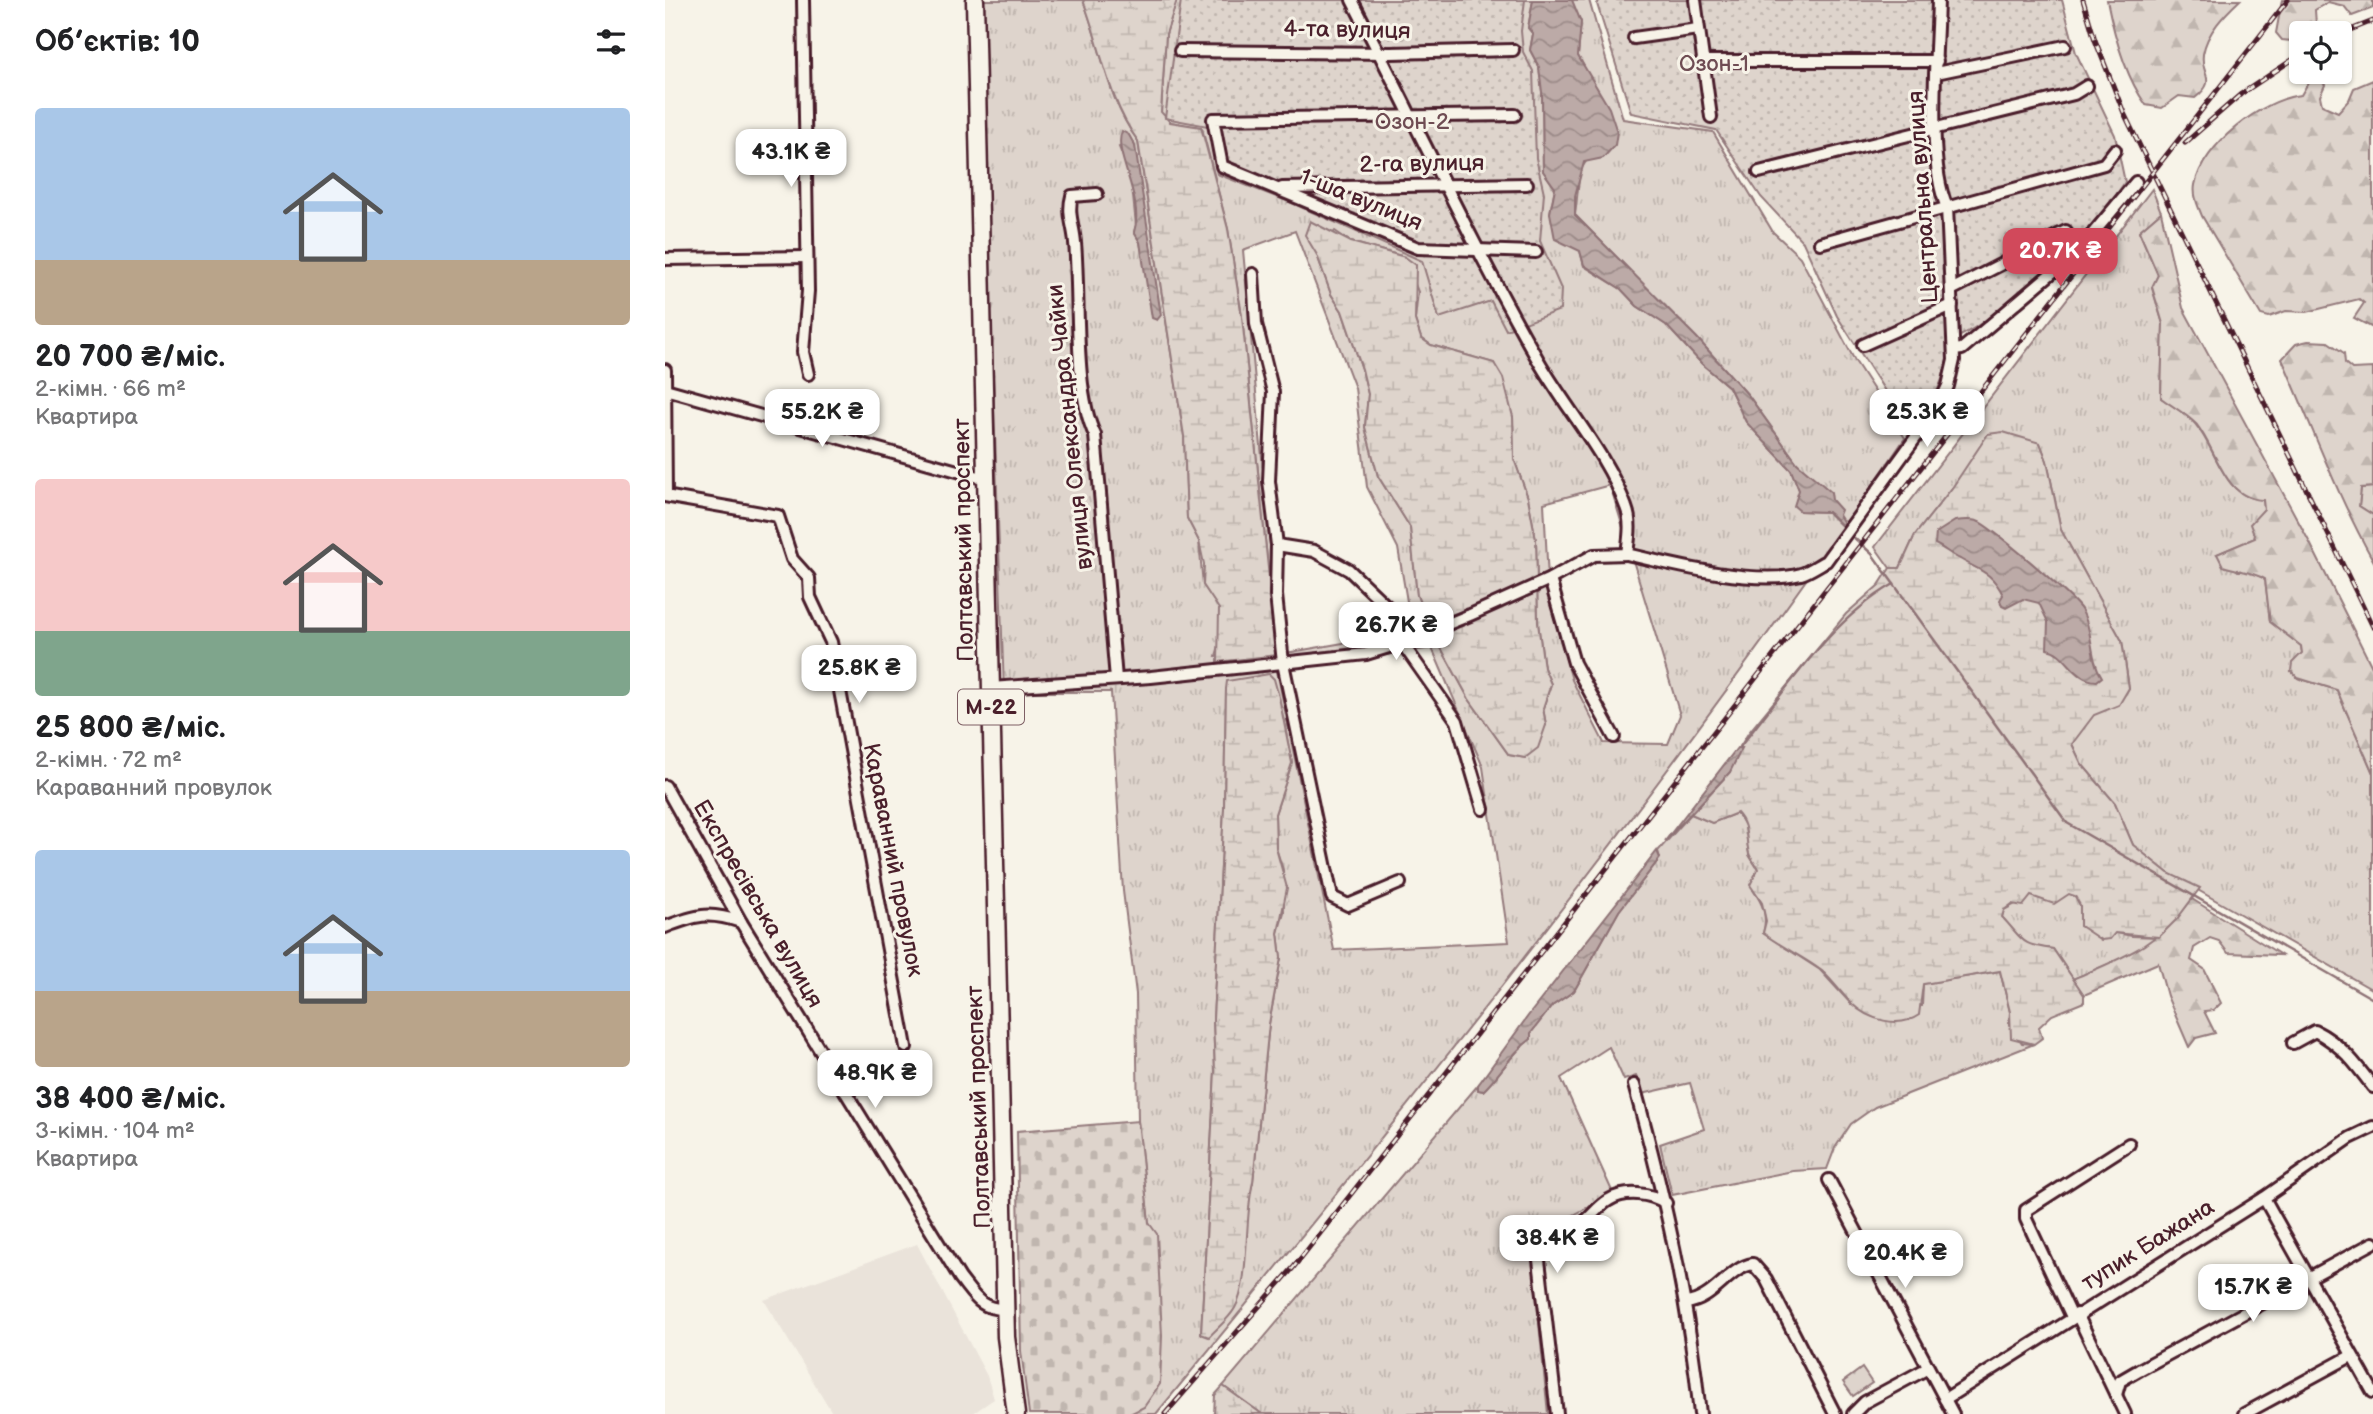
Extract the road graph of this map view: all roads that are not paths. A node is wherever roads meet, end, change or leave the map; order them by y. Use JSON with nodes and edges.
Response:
{"nodes":[{"id":1,"x":803,"y":0,"type":"edge"},
{"id":2,"x":975,"y":0,"type":"edge"},
{"id":3,"x":1352,"y":0,"type":"edge"},
{"id":4,"x":1695,"y":0,"type":"edge"},
{"id":5,"x":1938,"y":0,"type":"edge"},
{"id":6,"x":1698,"y":29,"type":"junction"},
{"id":7,"x":1634,"y":38,"type":"dead end"},
{"id":8,"x":2066,"y":46,"type":"dead end"},
{"id":9,"x":1513,"y":50,"type":"dead end"},
{"id":10,"x":1180,"y":51,"type":"dead end"},
{"id":11,"x":1379,"y":51,"type":"junction"},
{"id":12,"x":1702,"y":61,"type":"junction"},
{"id":13,"x":1937,"y":67,"type":"junction"},
{"id":14,"x":2087,"y":86,"type":"dead end"},
{"id":15,"x":1515,"y":115,"type":"dead end"},
{"id":16,"x":1412,"y":116,"type":"junction"},
{"id":17,"x":1711,"y":117,"type":"dead end"},
{"id":18,"x":1936,"y":130,"type":"junction"},
{"id":19,"x":2115,"y":150,"type":"dead end"},
{"id":20,"x":1759,"y":172,"type":"dead end"},
{"id":21,"x":2136,"y":182,"type":"dead end"},
{"id":22,"x":1445,"y":183,"type":"junction"},
{"id":23,"x":1527,"y":184,"type":"dead end"},
{"id":24,"x":1276,"y":188,"type":"junction"},
{"id":25,"x":1097,"y":194,"type":"dead end"},
{"id":26,"x":1947,"y":206,"type":"junction"},
{"id":27,"x":2066,"y":231,"type":"dead end"},
{"id":28,"x":1820,"y":243,"type":"dead end"},
{"id":29,"x":1477,"y":249,"type":"junction"},
{"id":30,"x":1536,"y":252,"type":"dead end"},
{"id":31,"x":807,"y":257,"type":"junction"},
{"id":32,"x":665,"y":259,"type":"edge"},
{"id":33,"x":1253,"y":274,"type":"dead end"},
{"id":34,"x":1951,"y":290,"type":"junction"},
{"id":35,"x":1952,"y":305,"type":"junction"},
{"id":36,"x":1863,"y":345,"type":"dead end"},
{"id":37,"x":1954,"y":350,"type":"junction"},
{"id":38,"x":665,"y":370,"type":"edge"},
{"id":39,"x":808,"y":374,"type":"dead end"},
{"id":40,"x":666,"y":389,"type":"edge"},
{"id":41,"x":986,"y":479,"type":"junction"},
{"id":42,"x":665,"y":496,"type":"edge"},
{"id":43,"x":1277,"y":545,"type":"junction"},
{"id":44,"x":1627,"y":554,"type":"junction"},
{"id":45,"x":1550,"y":579,"type":"junction"},
{"id":46,"x":1402,"y":643,"type":"junction"},
{"id":47,"x":1283,"y":663,"type":"junction"},
{"id":48,"x":1116,"y":679,"type":"junction"},
{"id":49,"x":991,"y":688,"type":"junction"},
{"id":50,"x":1614,"y":737,"type":"dead end"},
{"id":51,"x":665,"y":786,"type":"edge"},
{"id":52,"x":1483,"y":809,"type":"dead end"},
{"id":53,"x":1400,"y":883,"type":"dead end"},
{"id":54,"x":741,"y":922,"type":"junction"},
{"id":55,"x":665,"y":927,"type":"edge"},
{"id":56,"x":2293,"y":1043,"type":"dead end"},
{"id":57,"x":906,"y":1047,"type":"dead end"},
{"id":58,"x":1634,"y":1086,"type":"dead end"},
{"id":59,"x":2373,"y":1087,"type":"edge"},
{"id":60,"x":2373,"y":1128,"type":"edge"},
{"id":61,"x":2129,"y":1144,"type":"dead end"},
{"id":62,"x":1829,"y":1180,"type":"dead end"},
{"id":63,"x":2264,"y":1198,"type":"junction"},
{"id":64,"x":1666,"y":1203,"type":"junction"},
{"id":65,"x":2373,"y":1243,"type":"edge"},
{"id":66,"x":2307,"y":1276,"type":"junction"},
{"id":67,"x":1686,"y":1303,"type":"junction"},
{"id":68,"x":1006,"y":1308,"type":"junction"},
{"id":69,"x":2074,"y":1316,"type":"junction"},
{"id":70,"x":2351,"y":1356,"type":"junction"},
{"id":71,"x":1928,"y":1368,"type":"junction"},
{"id":72,"x":2373,"y":1392,"type":"edge"},
{"id":73,"x":2116,"y":1395,"type":"junction"},
{"id":74,"x":1945,"y":1399,"type":"junction"},
{"id":75,"x":1016,"y":1414,"type":"edge"},
{"id":76,"x":1557,"y":1414,"type":"edge"},
{"id":77,"x":1700,"y":1414,"type":"edge"},
{"id":78,"x":1835,"y":1414,"type":"edge"},
{"id":79,"x":1853,"y":1414,"type":"edge"},
{"id":80,"x":1953,"y":1414,"type":"edge"},
{"id":81,"x":2125,"y":1414,"type":"edge"},
{"id":82,"x":2244,"y":1414,"type":"edge"}],
"edges":[{"from":1,"to":31,"type":"street"},
{"from":2,"to":41,"type":"highway","name":"Полтавський проспект","number":"М-22"},
{"from":3,"to":11,"type":"street"},
{"from":4,"to":6,"type":"street"},
{"from":5,"to":13,"type":"street","name":"Центральна вулиця"},
{"from":6,"to":7,"type":"street"},
{"from":6,"to":12,"type":"street"},
{"from":8,"to":13,"type":"street"},
{"from":9,"to":11,"type":"street","name":"4-та вулиця"},
{"from":10,"to":11,"type":"street","name":"4-та вулиця"},
{"from":11,"to":16,"type":"street"},
{"from":12,"to":13,"type":"street"},
{"from":12,"to":17,"type":"street"},
{"from":13,"to":18,"type":"street","name":"Центральна вулиця"},
{"from":14,"to":18,"type":"street"},
{"from":15,"to":16,"type":"street"},
{"from":16,"to":22,"type":"street"},
{"from":16,"to":24,"type":"street","name":"1-ша вулиця"},
{"from":18,"to":20,"type":"street"},
{"from":18,"to":26,"type":"street","name":"Центральна вулиця"},
{"from":19,"to":26,"type":"street"},
{"from":21,"to":37,"type":"street"},
{"from":22,"to":23,"type":"street","name":"2-га вулиця"},
{"from":22,"to":24,"type":"street","name":"2-га вулиця"},
{"from":22,"to":29,"type":"street"},
{"from":24,"to":29,"type":"street","name":"1-ша вулиця"},
{"from":25,"to":48,"type":"street","name":"вулиця Олександра Чайки"},
{"from":26,"to":28,"type":"street"},
{"from":26,"to":34,"type":"street","name":"Центральна вулиця"},
{"from":27,"to":34,"type":"street"},
{"from":29,"to":30,"type":"street","name":"1-ша вулиця"},
{"from":29,"to":44,"type":"street"},
{"from":31,"to":32,"type":"street"},
{"from":31,"to":39,"type":"street"},
{"from":33,"to":43,"type":"street"},
{"from":34,"to":35,"type":"street","name":"Центральна вулиця"},
{"from":35,"to":36,"type":"street"},
{"from":35,"to":37,"type":"street","name":"Центральна вулиця"},
{"from":37,"to":44,"type":"street","name":"Центральна вулиця"},
{"from":38,"to":40,"type":"street"},
{"from":40,"to":41,"type":"street"},
{"from":40,"to":42,"type":"street"},
{"from":41,"to":49,"type":"highway","name":"Полтавський проспект","number":"М-22"},
{"from":42,"to":57,"type":"street","name":"Караванний провулок"},
{"from":43,"to":46,"type":"street"},
{"from":43,"to":47,"type":"street"},
{"from":44,"to":45,"type":"street","name":"Центральна вулиця"},
{"from":45,"to":46,"type":"street","name":"Центральна вулиця"},
{"from":45,"to":50,"type":"street"},
{"from":46,"to":47,"type":"street","name":"Центральна вулиця"},
{"from":46,"to":52,"type":"street"},
{"from":47,"to":48,"type":"street","name":"Центральна вулиця"},
{"from":47,"to":53,"type":"street"},
{"from":48,"to":49,"type":"street","name":"Центральна вулиця"},
{"from":49,"to":68,"type":"highway","name":"Полтавський проспект","number":"М-22"},
{"from":51,"to":54,"type":"street","name":"Експресівська вулиця"},
{"from":54,"to":55,"type":"street"},
{"from":54,"to":68,"type":"street","name":"Експресівська вулиця"},
{"from":56,"to":59,"type":"street"},
{"from":58,"to":64,"type":"street"},
{"from":60,"to":63,"type":"street","name":"тупик Бажана"},
{"from":61,"to":69,"type":"street"},
{"from":62,"to":71,"type":"street"},
{"from":63,"to":66,"type":"street"},
{"from":63,"to":69,"type":"street","name":"тупик Бажана"},
{"from":64,"to":67,"type":"street"},
{"from":64,"to":76,"type":"street"},
{"from":65,"to":66,"type":"street"},
{"from":66,"to":70,"type":"street"},
{"from":66,"to":73,"type":"street"},
{"from":67,"to":77,"type":"street"},
{"from":67,"to":78,"type":"street"},
{"from":68,"to":75,"type":"highway","name":"Полтавський проспект","number":"М-22"},
{"from":69,"to":73,"type":"street"},
{"from":69,"to":74,"type":"street","name":"тупик Бажана"},
{"from":70,"to":72,"type":"street"},
{"from":70,"to":82,"type":"street"},
{"from":71,"to":74,"type":"street"},
{"from":71,"to":79,"type":"street"},
{"from":73,"to":81,"type":"street"},
{"from":74,"to":80,"type":"street"}]}
